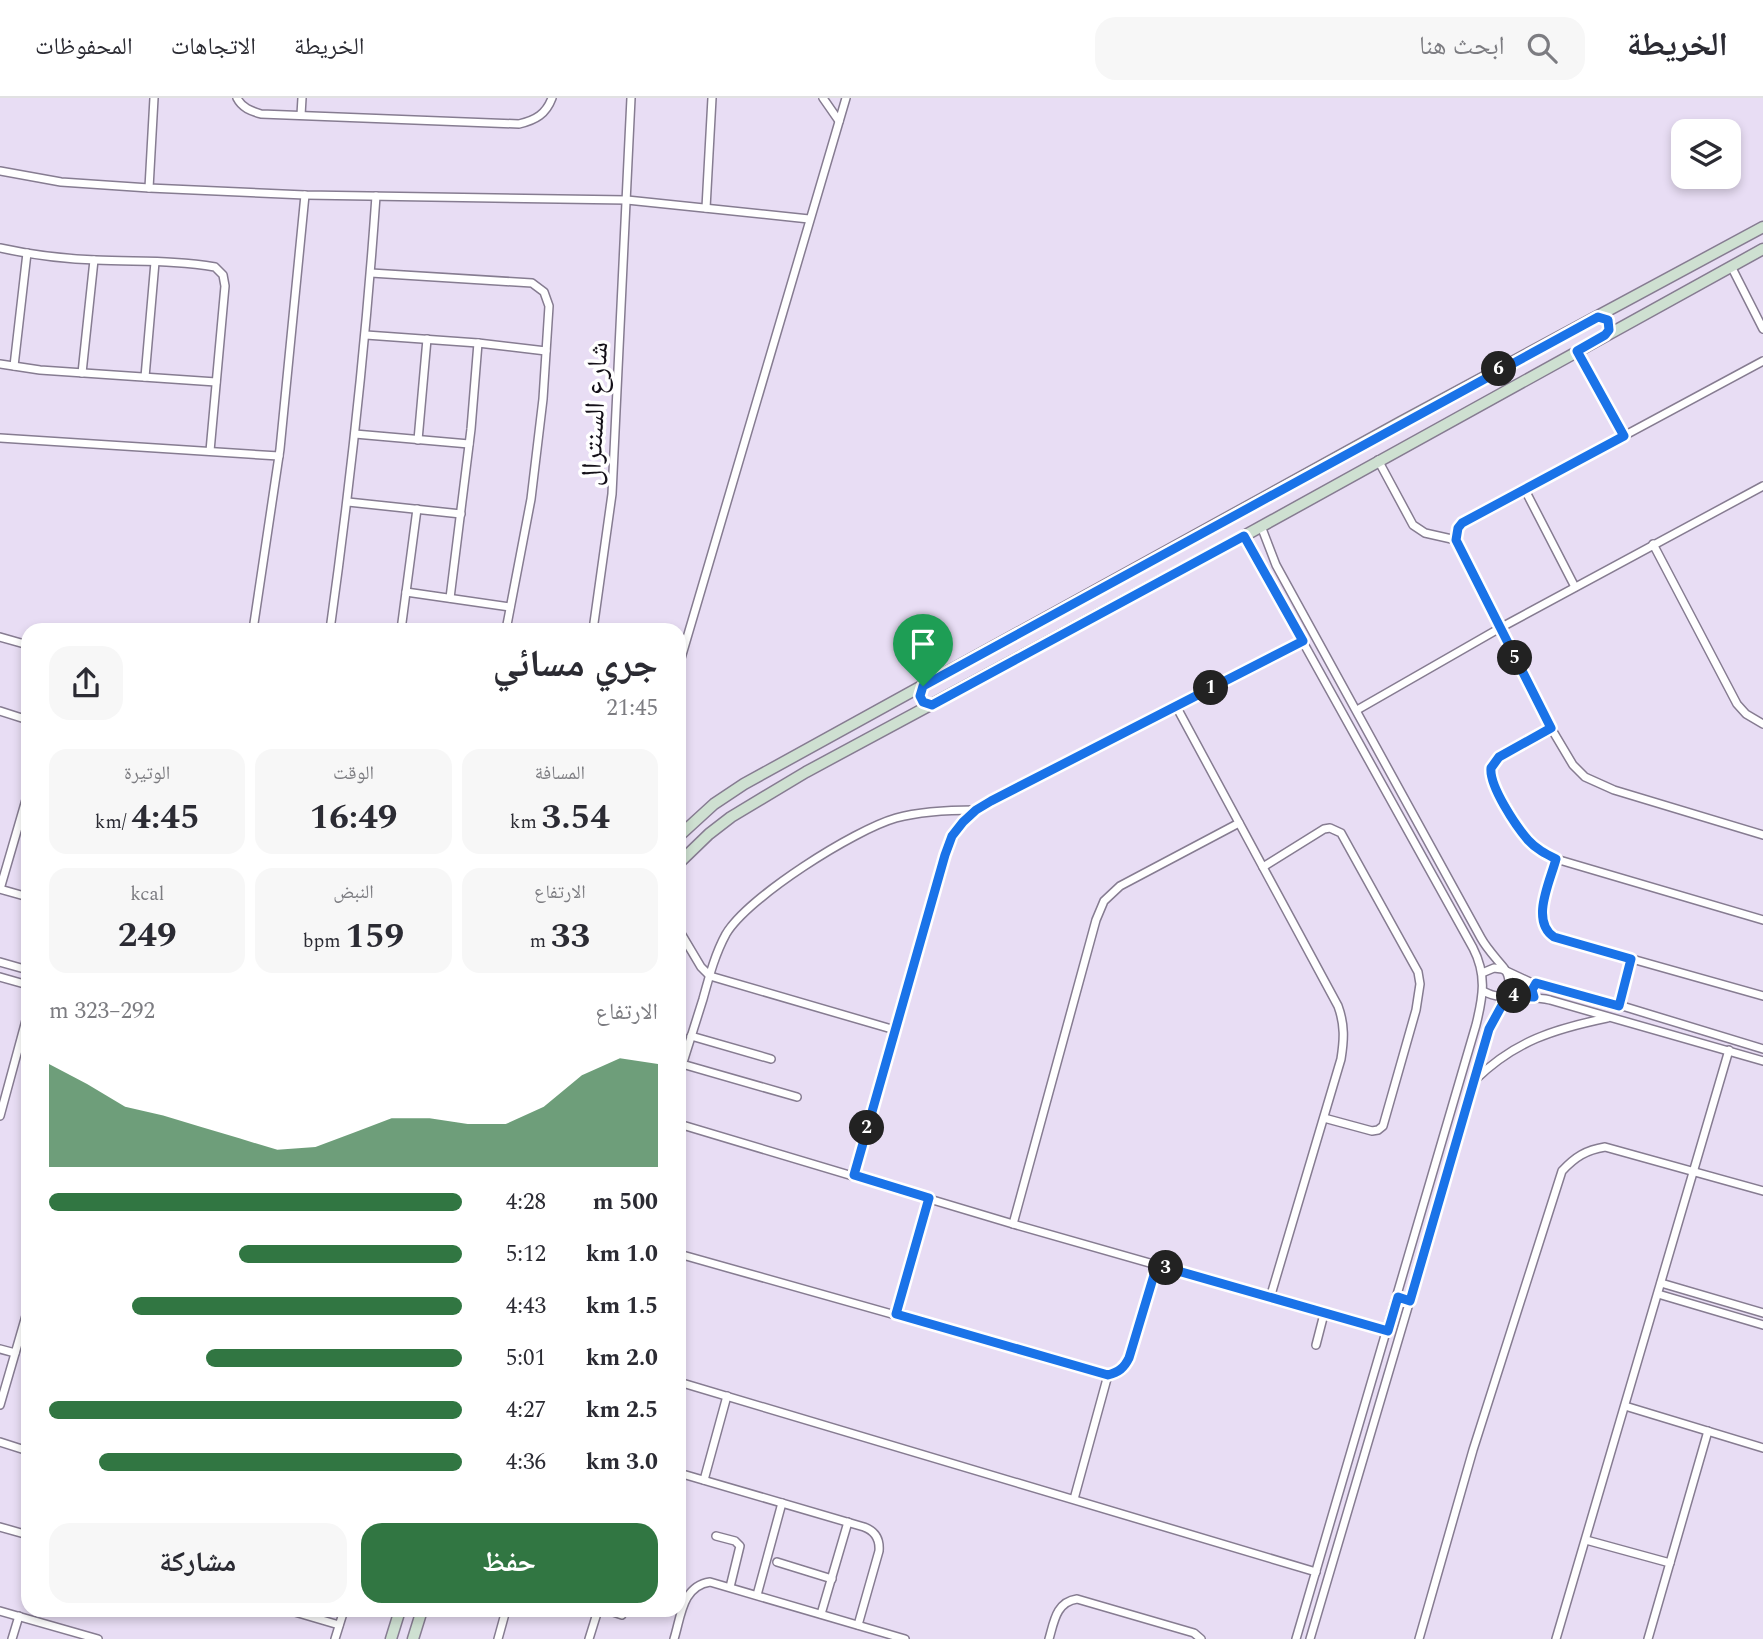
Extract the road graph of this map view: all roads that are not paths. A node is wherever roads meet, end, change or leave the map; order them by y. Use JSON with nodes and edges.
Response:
{"nodes":[{"id":1,"x":155,"y":98,"type":"edge"},
{"id":2,"x":237,"y":98,"type":"edge"},
{"id":3,"x":302,"y":98,"type":"edge"},
{"id":4,"x":552,"y":98,"type":"edge"},
{"id":5,"x":631,"y":98,"type":"edge"},
{"id":6,"x":712,"y":98,"type":"edge"},
{"id":7,"x":823,"y":98,"type":"edge"},
{"id":8,"x":846,"y":98,"type":"edge"},
{"id":9,"x":301,"y":115,"type":"junction"},
{"id":10,"x":839,"y":121,"type":"junction"},
{"id":11,"x":0,"y":171,"type":"edge"},
{"id":12,"x":149,"y":188,"type":"junction"},
{"id":13,"x":305,"y":195,"type":"junction"},
{"id":14,"x":376,"y":196,"type":"junction"},
{"id":15,"x":627,"y":200,"type":"junction"},
{"id":16,"x":706,"y":208,"type":"junction"},
{"id":17,"x":809,"y":219,"type":"junction"},
{"id":18,"x":1763,"y":227,"type":"edge"},
{"id":19,"x":0,"y":248,"type":"edge"},
{"id":20,"x":1763,"y":248,"type":"edge"},
{"id":21,"x":27,"y":253,"type":"junction"},
{"id":22,"x":94,"y":260,"type":"junction"},
{"id":23,"x":155,"y":262,"type":"junction"},
{"id":24,"x":1731,"y":266,"type":"junction"},
{"id":25,"x":371,"y":273,"type":"junction"},
{"id":26,"x":1629,"y":301,"type":"junction"},
{"id":27,"x":1598,"y":317,"type":"junction"},
{"id":28,"x":1636,"y":319,"type":"junction"},
{"id":29,"x":1763,"y":329,"type":"edge"},
{"id":30,"x":366,"y":335,"type":"junction"},
{"id":31,"x":1605,"y":335,"type":"junction"},
{"id":32,"x":427,"y":339,"type":"junction"},
{"id":33,"x":478,"y":343,"type":"junction"},
{"id":34,"x":546,"y":351,"type":"junction"},
{"id":35,"x":1577,"y":351,"type":"junction"},
{"id":36,"x":1763,"y":361,"type":"edge"},
{"id":37,"x":0,"y":364,"type":"edge"},
{"id":38,"x":14,"y":366,"type":"junction"},
{"id":39,"x":82,"y":373,"type":"junction"},
{"id":40,"x":145,"y":377,"type":"junction"},
{"id":41,"x":216,"y":382,"type":"junction"},
{"id":42,"x":355,"y":434,"type":"junction"},
{"id":43,"x":1624,"y":436,"type":"junction"},
{"id":44,"x":0,"y":438,"type":"edge"},
{"id":45,"x":418,"y":440,"type":"junction"},
{"id":46,"x":469,"y":444,"type":"junction"},
{"id":47,"x":210,"y":451,"type":"junction"},
{"id":48,"x":279,"y":456,"type":"junction"},
{"id":49,"x":1378,"y":460,"type":"junction"},
{"id":50,"x":1763,"y":486,"type":"edge"},
{"id":51,"x":1525,"y":489,"type":"junction"},
{"id":52,"x":348,"y":502,"type":"junction"},
{"id":53,"x":417,"y":509,"type":"junction"},
{"id":54,"x":461,"y":514,"type":"junction"},
{"id":55,"x":1261,"y":526,"type":"junction"},
{"id":56,"x":1244,"y":536,"type":"junction"},
{"id":57,"x":1456,"y":540,"type":"junction"},
{"id":58,"x":1653,"y":544,"type":"junction"},
{"id":59,"x":1276,"y":565,"type":"junction"},
{"id":60,"x":1264,"y":572,"type":"junction"},
{"id":61,"x":1575,"y":586,"type":"junction"},
{"id":62,"x":406,"y":593,"type":"junction"},
{"id":63,"x":450,"y":598,"type":"junction"},
{"id":64,"x":510,"y":607,"type":"junction"},
{"id":65,"x":254,"y":623,"type":"edge"},
{"id":66,"x":331,"y":623,"type":"edge"},
{"id":67,"x":402,"y":623,"type":"edge"},
{"id":68,"x":507,"y":623,"type":"edge"},
{"id":69,"x":594,"y":623,"type":"edge"},
{"id":70,"x":1500,"y":628,"type":"junction"},
{"id":71,"x":0,"y":637,"type":"edge"},
{"id":72,"x":686,"y":641,"type":"edge"},
{"id":73,"x":1303,"y":641,"type":"junction"},
{"id":74,"x":21,"y":643,"type":"edge"},
{"id":75,"x":1336,"y":672,"type":"junction"},
{"id":76,"x":1324,"y":679,"type":"junction"},
{"id":77,"x":923,"y":686,"type":"junction"},
{"id":78,"x":893,"y":702,"type":"junction"},
{"id":79,"x":932,"y":705,"type":"junction"},
{"id":80,"x":1176,"y":706,"type":"junction"},
{"id":81,"x":1357,"y":710,"type":"junction"},
{"id":82,"x":0,"y":711,"type":"edge"},
{"id":83,"x":21,"y":718,"type":"edge"},
{"id":84,"x":900,"y":722,"type":"junction"},
{"id":85,"x":1763,"y":724,"type":"edge"},
{"id":86,"x":1551,"y":728,"type":"junction"},
{"id":87,"x":1383,"y":758,"type":"junction"},
{"id":88,"x":1372,"y":765,"type":"junction"},
{"id":89,"x":1390,"y":771,"type":"junction"},
{"id":90,"x":1379,"y":777,"type":"junction"},
{"id":91,"x":976,"y":810,"type":"junction"},
{"id":92,"x":21,"y":817,"type":"edge"},
{"id":93,"x":1239,"y":823,"type":"junction"},
{"id":94,"x":686,"y":830,"type":"edge"},
{"id":95,"x":1763,"y":835,"type":"edge"},
{"id":96,"x":686,"y":856,"type":"edge"},
{"id":97,"x":1556,"y":859,"type":"junction"},
{"id":98,"x":1263,"y":867,"type":"junction"},
{"id":99,"x":21,"y":895,"type":"edge"},
{"id":100,"x":1763,"y":920,"type":"edge"},
{"id":101,"x":686,"y":942,"type":"edge"},
{"id":102,"x":1483,"y":942,"type":"junction"},
{"id":103,"x":1473,"y":948,"type":"junction"},
{"id":104,"x":1631,"y":959,"type":"junction"},
{"id":105,"x":0,"y":961,"type":"edge"},
{"id":106,"x":21,"y":968,"type":"edge"},
{"id":107,"x":1506,"y":970,"type":"junction"},
{"id":108,"x":1482,"y":973,"type":"junction"},
{"id":109,"x":710,"y":976,"type":"junction"},
{"id":110,"x":0,"y":977,"type":"edge"},
{"id":111,"x":21,"y":983,"type":"edge"},
{"id":112,"x":1536,"y":983,"type":"junction"},
{"id":113,"x":1483,"y":991,"type":"junction"},
{"id":114,"x":1507,"y":996,"type":"junction"},
{"id":115,"x":1763,"y":996,"type":"edge"},
{"id":116,"x":1534,"y":997,"type":"junction"},
{"id":117,"x":1619,"y":1006,"type":"junction"},
{"id":118,"x":1610,"y":1017,"type":"junction"},
{"id":119,"x":1476,"y":1025,"type":"junction"},
{"id":120,"x":1693,"y":1028,"type":"junction"},
{"id":121,"x":1489,"y":1029,"type":"junction"},
{"id":122,"x":895,"y":1030,"type":"junction"},
{"id":123,"x":691,"y":1036,"type":"junction"},
{"id":124,"x":21,"y":1039,"type":"edge"},
{"id":125,"x":1690,"y":1039,"type":"junction"},
{"id":126,"x":1763,"y":1049,"type":"edge"},
{"id":127,"x":1730,"y":1050,"type":"junction"},
{"id":128,"x":686,"y":1052,"type":"edge"},
{"id":129,"x":771,"y":1059,"type":"dead end"},
{"id":130,"x":1763,"y":1060,"type":"edge"},
{"id":131,"x":686,"y":1065,"type":"edge"},
{"id":132,"x":1474,"y":1081,"type":"junction"},
{"id":133,"x":797,"y":1097,"type":"dead end"},
{"id":134,"x":0,"y":1116,"type":"edge"},
{"id":135,"x":1324,"y":1118,"type":"junction"},
{"id":136,"x":686,"y":1126,"type":"edge"},
{"id":137,"x":1694,"y":1171,"type":"junction"},
{"id":138,"x":854,"y":1175,"type":"junction"},
{"id":139,"x":1763,"y":1191,"type":"edge"},
{"id":140,"x":929,"y":1198,"type":"junction"},
{"id":141,"x":1013,"y":1224,"type":"junction"},
{"id":142,"x":686,"y":1256,"type":"edge"},
{"id":143,"x":1157,"y":1265,"type":"junction"},
{"id":144,"x":1661,"y":1283,"type":"junction"},
{"id":145,"x":1658,"y":1294,"type":"junction"},
{"id":146,"x":1398,"y":1297,"type":"junction"},
{"id":147,"x":1270,"y":1298,"type":"junction"},
{"id":148,"x":1410,"y":1301,"type":"junction"},
{"id":149,"x":1763,"y":1313,"type":"edge"},
{"id":150,"x":896,"y":1314,"type":"junction"},
{"id":151,"x":1324,"y":1314,"type":"junction"},
{"id":152,"x":1763,"y":1325,"type":"edge"},
{"id":153,"x":1388,"y":1331,"type":"junction"},
{"id":154,"x":21,"y":1333,"type":"edge"},
{"id":155,"x":1315,"y":1345,"type":"dead end"},
{"id":156,"x":0,"y":1349,"type":"edge"},
{"id":157,"x":15,"y":1353,"type":"junction"},
{"id":158,"x":1377,"y":1368,"type":"junction"},
{"id":159,"x":1388,"y":1371,"type":"junction"},
{"id":160,"x":1108,"y":1375,"type":"junction"},
{"id":161,"x":686,"y":1384,"type":"edge"},
{"id":162,"x":727,"y":1396,"type":"junction"},
{"id":163,"x":0,"y":1405,"type":"edge"},
{"id":164,"x":1625,"y":1405,"type":"junction"},
{"id":165,"x":1709,"y":1431,"type":"junction"},
{"id":166,"x":0,"y":1443,"type":"edge"},
{"id":167,"x":1763,"y":1448,"type":"edge"},
{"id":168,"x":21,"y":1449,"type":"edge"},
{"id":169,"x":686,"y":1475,"type":"edge"},
{"id":170,"x":704,"y":1480,"type":"junction"},
{"id":171,"x":1074,"y":1499,"type":"junction"},
{"id":172,"x":782,"y":1503,"type":"junction"},
{"id":173,"x":848,"y":1522,"type":"junction"},
{"id":174,"x":1330,"y":1524,"type":"junction"},
{"id":175,"x":0,"y":1527,"type":"edge"},
{"id":176,"x":1343,"y":1528,"type":"junction"},
{"id":177,"x":21,"y":1533,"type":"edge"},
{"id":178,"x":716,"y":1536,"type":"dead end"},
{"id":179,"x":1586,"y":1540,"type":"junction"},
{"id":180,"x":778,"y":1562,"type":"dead end"},
{"id":181,"x":1670,"y":1563,"type":"junction"},
{"id":182,"x":1315,"y":1572,"type":"junction"},
{"id":183,"x":831,"y":1578,"type":"junction"},
{"id":184,"x":730,"y":1587,"type":"junction"},
{"id":185,"x":757,"y":1595,"type":"junction"},
{"id":186,"x":686,"y":1600,"type":"edge"},
{"id":187,"x":1305,"y":1610,"type":"junction"},
{"id":188,"x":0,"y":1611,"type":"edge"},
{"id":189,"x":821,"y":1614,"type":"junction"},
{"id":190,"x":1318,"y":1614,"type":"junction"},
{"id":191,"x":19,"y":1616,"type":"joint"},
{"id":192,"x":22,"y":1617,"type":"edge"},
{"id":193,"x":312,"y":1617,"type":"edge"},
{"id":194,"x":342,"y":1617,"type":"edge"},
{"id":195,"x":398,"y":1617,"type":"edge"},
{"id":196,"x":420,"y":1617,"type":"edge"},
{"id":197,"x":504,"y":1617,"type":"edge"},
{"id":198,"x":596,"y":1617,"type":"edge"},
{"id":199,"x":681,"y":1617,"type":"edge"},
{"id":200,"x":339,"y":1625,"type":"junction"},
{"id":201,"x":858,"y":1625,"type":"junction"},
{"id":202,"x":12,"y":1639,"type":"edge"},
{"id":203,"x":98,"y":1639,"type":"edge"},
{"id":204,"x":335,"y":1639,"type":"edge"},
{"id":205,"x":391,"y":1639,"type":"edge"},
{"id":206,"x":413,"y":1639,"type":"edge"},
{"id":207,"x":498,"y":1639,"type":"edge"},
{"id":208,"x":589,"y":1639,"type":"edge"},
{"id":209,"x":674,"y":1639,"type":"edge"},
{"id":210,"x":905,"y":1639,"type":"edge"},
{"id":211,"x":1049,"y":1639,"type":"edge"},
{"id":212,"x":1201,"y":1639,"type":"edge"},
{"id":213,"x":1296,"y":1639,"type":"edge"},
{"id":214,"x":1310,"y":1639,"type":"edge"},
{"id":215,"x":1419,"y":1639,"type":"edge"},
{"id":216,"x":1556,"y":1639,"type":"edge"},
{"id":217,"x":1648,"y":1639,"type":"edge"}],
"edges":[{"from":1,"to":12,"type":"street"},
{"from":2,"to":9,"type":"street"},
{"from":3,"to":9,"type":"street"},
{"from":4,"to":9,"type":"street"},
{"from":5,"to":15,"type":"street","name":"شارع السنترال"},
{"from":6,"to":16,"type":"street"},
{"from":7,"to":10,"type":"street"},
{"from":8,"to":10,"type":"street"},
{"from":10,"to":17,"type":"street"},
{"from":11,"to":12,"type":"street"},
{"from":12,"to":13,"type":"street"},
{"from":13,"to":14,"type":"street"},
{"from":13,"to":48,"type":"street"},
{"from":14,"to":15,"type":"street"},
{"from":14,"to":25,"type":"street"},
{"from":15,"to":16,"type":"street"},
{"from":15,"to":69,"type":"street","name":"شارع السنترال"},
{"from":16,"to":17,"type":"street"},
{"from":17,"to":72,"type":"street"},
{"from":18,"to":26,"type":"street"},
{"from":19,"to":21,"type":"street"},
{"from":20,"to":24,"type":"street"},
{"from":21,"to":22,"type":"street"},
{"from":21,"to":38,"type":"street"},
{"from":22,"to":23,"type":"street"},
{"from":22,"to":39,"type":"street"},
{"from":23,"to":40,"type":"street"},
{"from":23,"to":41,"type":"street"},
{"from":24,"to":28,"type":"street"},
{"from":24,"to":29,"type":"street"},
{"from":25,"to":30,"type":"street"},
{"from":25,"to":34,"type":"street"},
{"from":26,"to":27,"type":"street"},
{"from":26,"to":28,"type":"street"},
{"from":27,"to":31,"type":"street"},
{"from":27,"to":77,"type":"street"},
{"from":28,"to":31,"type":"street"},
{"from":30,"to":32,"type":"street"},
{"from":30,"to":42,"type":"street"},
{"from":31,"to":35,"type":"street"},
{"from":32,"to":33,"type":"street"},
{"from":32,"to":45,"type":"street"},
{"from":33,"to":34,"type":"street"},
{"from":33,"to":46,"type":"street"},
{"from":34,"to":64,"type":"street"},
{"from":35,"to":43,"type":"street"},
{"from":35,"to":49,"type":"street"},
{"from":36,"to":43,"type":"street"},
{"from":37,"to":38,"type":"street"},
{"from":38,"to":39,"type":"street"},
{"from":39,"to":40,"type":"street"},
{"from":40,"to":41,"type":"street"},
{"from":41,"to":47,"type":"street"},
{"from":42,"to":45,"type":"street"},
{"from":42,"to":52,"type":"street"},
{"from":43,"to":51,"type":"street"},
{"from":44,"to":47,"type":"street"},
{"from":45,"to":46,"type":"street"},
{"from":46,"to":54,"type":"street"},
{"from":47,"to":48,"type":"street"},
{"from":48,"to":65,"type":"street"},
{"from":49,"to":55,"type":"street"},
{"from":49,"to":57,"type":"street"},
{"from":50,"to":58,"type":"street"},
{"from":51,"to":57,"type":"street"},
{"from":51,"to":61,"type":"street"},
{"from":52,"to":53,"type":"street"},
{"from":52,"to":66,"type":"street"},
{"from":53,"to":54,"type":"street"},
{"from":53,"to":62,"type":"street"},
{"from":54,"to":63,"type":"street"},
{"from":55,"to":56,"type":"street"},
{"from":55,"to":59,"type":"street"},
{"from":56,"to":60,"type":"street"},
{"from":56,"to":79,"type":"street"},
{"from":57,"to":70,"type":"street"},
{"from":58,"to":61,"type":"street"},
{"from":58,"to":85,"type":"street"},
{"from":59,"to":60,"type":"street"},
{"from":59,"to":75,"type":"street"},
{"from":60,"to":73,"type":"street"},
{"from":61,"to":70,"type":"street"},
{"from":62,"to":63,"type":"street"},
{"from":62,"to":67,"type":"street"},
{"from":63,"to":64,"type":"street"},
{"from":64,"to":68,"type":"street"},
{"from":70,"to":81,"type":"street"},
{"from":70,"to":86,"type":"street"},
{"from":71,"to":74,"type":"street"},
{"from":73,"to":76,"type":"street"},
{"from":73,"to":80,"type":"street"},
{"from":75,"to":76,"type":"street"},
{"from":75,"to":81,"type":"street"},
{"from":76,"to":88,"type":"street"},
{"from":77,"to":78,"type":"street"},
{"from":77,"to":79,"type":"street"},
{"from":78,"to":84,"type":"street"},
{"from":78,"to":94,"type":"street"},
{"from":79,"to":84,"type":"street"},
{"from":80,"to":91,"type":"street"},
{"from":80,"to":93,"type":"street"},
{"from":81,"to":87,"type":"street"},
{"from":82,"to":83,"type":"street"},
{"from":84,"to":96,"type":"street"},
{"from":86,"to":95,"type":"street"},
{"from":86,"to":97,"type":"street"},
{"from":87,"to":88,"type":"street"},
{"from":87,"to":89,"type":"street"},
{"from":88,"to":90,"type":"street"},
{"from":89,"to":90,"type":"street"},
{"from":89,"to":102,"type":"street"},
{"from":90,"to":103,"type":"street"},
{"from":91,"to":109,"type":"street"},
{"from":91,"to":122,"type":"street"},
{"from":92,"to":99,"type":"street"},
{"from":93,"to":98,"type":"street"},
{"from":93,"to":141,"type":"street"},
{"from":97,"to":100,"type":"street"},
{"from":97,"to":104,"type":"street"},
{"from":98,"to":135,"type":"street"},
{"from":98,"to":135,"type":"street"},
{"from":101,"to":109,"type":"street"},
{"from":102,"to":103,"type":"street"},
{"from":102,"to":107,"type":"street"},
{"from":103,"to":108,"type":"street"},
{"from":104,"to":115,"type":"street"},
{"from":104,"to":117,"type":"street"},
{"from":105,"to":106,"type":"street"},
{"from":107,"to":108,"type":"street"},
{"from":107,"to":112,"type":"street"},
{"from":107,"to":114,"type":"street"},
{"from":108,"to":113,"type":"street"},
{"from":109,"to":122,"type":"street"},
{"from":109,"to":123,"type":"street"},
{"from":110,"to":111,"type":"street"},
{"from":112,"to":116,"type":"street"},
{"from":112,"to":117,"type":"street"},
{"from":113,"to":114,"type":"street"},
{"from":113,"to":119,"type":"street"},
{"from":114,"to":116,"type":"street"},
{"from":114,"to":121,"type":"street"},
{"from":116,"to":118,"type":"street"},
{"from":117,"to":120,"type":"street"},
{"from":118,"to":125,"type":"street"},
{"from":118,"to":132,"type":"street"},
{"from":119,"to":121,"type":"street"},
{"from":119,"to":146,"type":"street"},
{"from":120,"to":125,"type":"street"},
{"from":120,"to":126,"type":"street"},
{"from":121,"to":132,"type":"street"},
{"from":122,"to":138,"type":"street"},
{"from":123,"to":128,"type":"street"},
{"from":123,"to":129,"type":"street"},
{"from":124,"to":134,"type":"street"},
{"from":125,"to":127,"type":"street"},
{"from":127,"to":130,"type":"street"},
{"from":127,"to":137,"type":"street"},
{"from":131,"to":133,"type":"street"},
{"from":132,"to":148,"type":"street"},
{"from":135,"to":147,"type":"street"},
{"from":136,"to":138,"type":"street"},
{"from":137,"to":139,"type":"street"},
{"from":137,"to":144,"type":"street"},
{"from":137,"to":215,"type":"street"},
{"from":138,"to":140,"type":"street"},
{"from":140,"to":141,"type":"street"},
{"from":140,"to":150,"type":"street"},
{"from":141,"to":143,"type":"street"},
{"from":142,"to":150,"type":"street"},
{"from":143,"to":147,"type":"street"},
{"from":143,"to":160,"type":"street"},
{"from":144,"to":145,"type":"street"},
{"from":144,"to":149,"type":"street"},
{"from":145,"to":152,"type":"street"},
{"from":145,"to":164,"type":"street"},
{"from":146,"to":148,"type":"street"},
{"from":146,"to":153,"type":"street"},
{"from":147,"to":151,"type":"street"},
{"from":148,"to":159,"type":"street"},
{"from":150,"to":160,"type":"street"},
{"from":151,"to":153,"type":"street"},
{"from":151,"to":155,"type":"street"},
{"from":153,"to":158,"type":"street"},
{"from":154,"to":157,"type":"street"},
{"from":156,"to":157,"type":"street"},
{"from":157,"to":163,"type":"street"},
{"from":158,"to":159,"type":"street"},
{"from":158,"to":174,"type":"street"},
{"from":159,"to":176,"type":"street"},
{"from":160,"to":171,"type":"street"},
{"from":161,"to":162,"type":"street"},
{"from":162,"to":170,"type":"street"},
{"from":162,"to":171,"type":"street"},
{"from":164,"to":165,"type":"street"},
{"from":164,"to":179,"type":"street"},
{"from":165,"to":167,"type":"street"},
{"from":165,"to":181,"type":"street"},
{"from":166,"to":168,"type":"street"},
{"from":169,"to":170,"type":"street"},
{"from":170,"to":172,"type":"street"},
{"from":171,"to":182,"type":"street"},
{"from":172,"to":173,"type":"street"},
{"from":172,"to":185,"type":"street"},
{"from":173,"to":183,"type":"street"},
{"from":173,"to":201,"type":"street"},
{"from":174,"to":176,"type":"street"},
{"from":174,"to":182,"type":"street"},
{"from":175,"to":177,"type":"street"},
{"from":176,"to":190,"type":"street"},
{"from":178,"to":184,"type":"street"},
{"from":179,"to":181,"type":"street"},
{"from":179,"to":216,"type":"street"},
{"from":180,"to":183,"type":"street"},
{"from":181,"to":217,"type":"street"},
{"from":182,"to":187,"type":"street"},
{"from":183,"to":189,"type":"street"},
{"from":184,"to":185,"type":"street"},
{"from":184,"to":186,"type":"street"},
{"from":185,"to":189,"type":"street"},
{"from":187,"to":190,"type":"street"},
{"from":187,"to":213,"type":"street"},
{"from":188,"to":191,"type":"street"},
{"from":189,"to":201,"type":"street"},
{"from":190,"to":214,"type":"street"},
{"from":191,"to":202,"type":"street"},
{"from":192,"to":203,"type":"street"},
{"from":193,"to":200,"type":"street"},
{"from":194,"to":200,"type":"street"},
{"from":195,"to":205,"type":"street"},
{"from":196,"to":206,"type":"street"},
{"from":197,"to":207,"type":"street"},
{"from":198,"to":208,"type":"street"},
{"from":199,"to":209,"type":"street"},
{"from":200,"to":204,"type":"street"},
{"from":201,"to":210,"type":"street"},
{"from":211,"to":212,"type":"street"}]}
